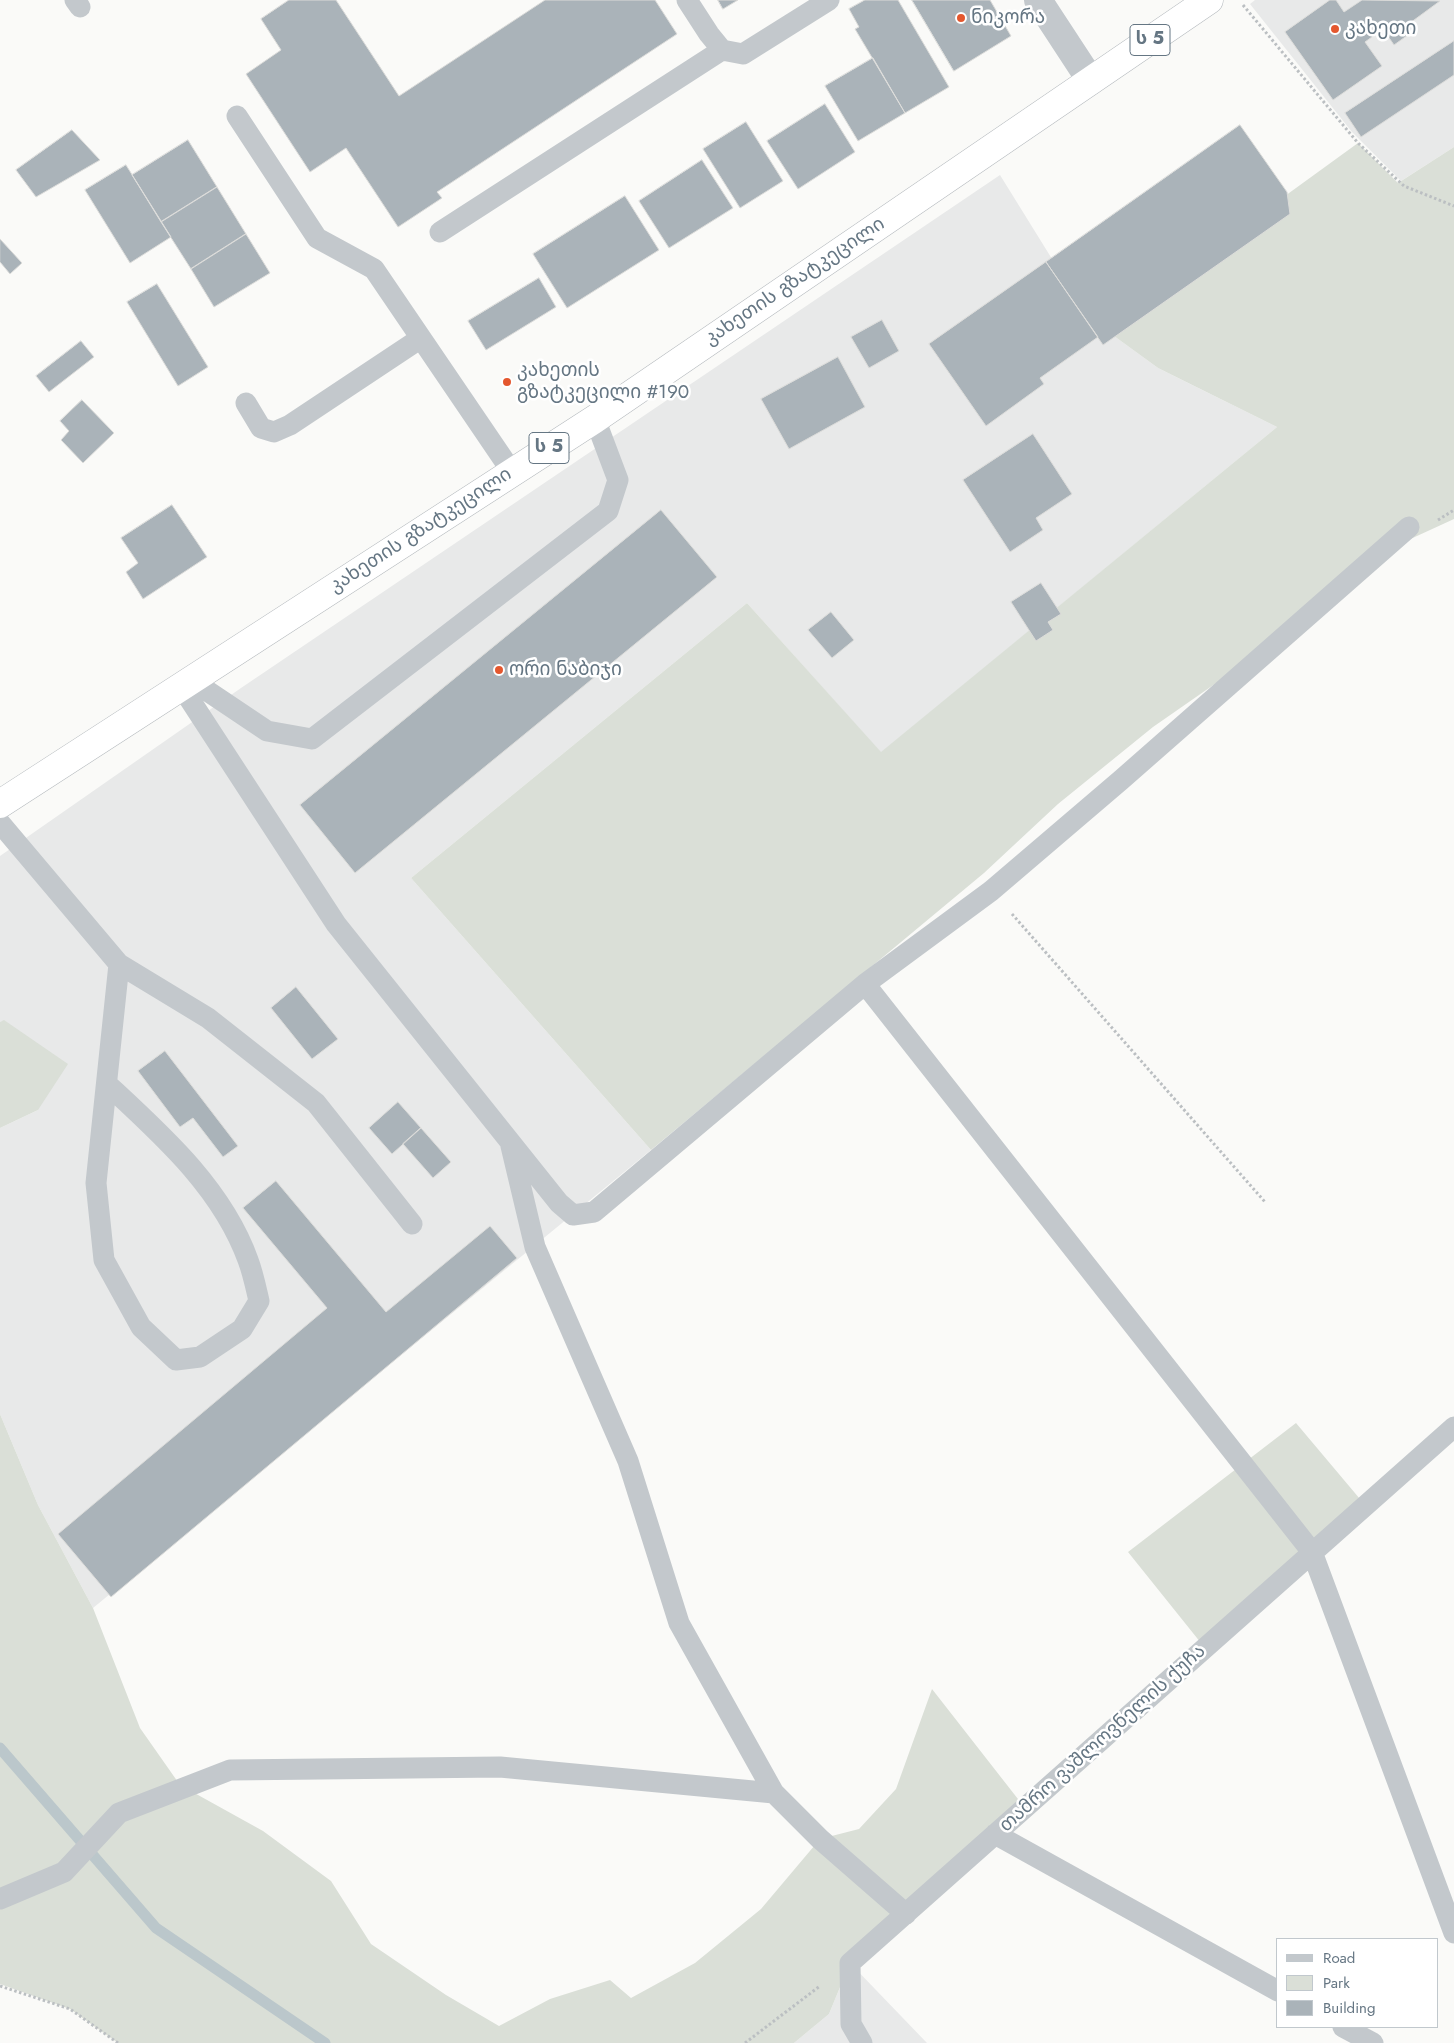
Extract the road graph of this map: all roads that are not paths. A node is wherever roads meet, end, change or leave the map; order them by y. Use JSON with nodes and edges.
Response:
{"nodes":[{"id":1,"x":687,"y":0,"type":"edge"},
{"id":2,"x":1038,"y":0,"type":"edge"},
{"id":3,"x":1209,"y":0,"type":"edge"},
{"id":4,"x":817,"y":3,"type":"edge"},
{"id":5,"x":722,"y":50,"type":"junction"},
{"id":6,"x":1091,"y":81,"type":"junction"},
{"id":7,"x":237,"y":116,"type":"dead end"},
{"id":8,"x":440,"y":232,"type":"dead end"},
{"id":9,"x":421,"y":338,"type":"junction"},
{"id":10,"x":246,"y":404,"type":"dead end"},
{"id":11,"x":595,"y":418,"type":"junction"},
{"id":12,"x":512,"y":472,"type":"junction"},
{"id":13,"x":1409,"y":527,"type":"dead end"},
{"id":14,"x":186,"y":683,"type":"junction"},
{"id":15,"x":0,"y":804,"type":"edge"},
{"id":16,"x":0,"y":823,"type":"edge"},
{"id":17,"x":119,"y":964,"type":"junction"},
{"id":18,"x":865,"y":984,"type":"junction"},
{"id":19,"x":107,"y":1084,"type":"junction"},
{"id":20,"x":510,"y":1141,"type":"junction"},
{"id":21,"x":412,"y":1224,"type":"dead end"},
{"id":22,"x":1454,"y":1427,"type":"edge"},
{"id":23,"x":1312,"y":1552,"type":"junction"},
{"id":24,"x":774,"y":1793,"type":"junction"},
{"id":25,"x":995,"y":1834,"type":"junction"},
{"id":26,"x":0,"y":1899,"type":"edge"},
{"id":27,"x":906,"y":1914,"type":"junction"},
{"id":28,"x":1454,"y":1933,"type":"edge"},
{"id":29,"x":1276,"y":1989,"type":"edge"},
{"id":30,"x":1345,"y":2028,"type":"edge"},
{"id":31,"x":862,"y":2043,"type":"edge"},
{"id":32,"x":1373,"y":2043,"type":"edge"}],
"edges":[{"from":1,"to":5,"type":"lane"},
{"from":2,"to":6,"type":"street"},
{"from":3,"to":6,"type":"highway","name":"კახეთის გზატკეცილი","number":"ს 5"},
{"from":4,"to":5,"type":"lane"},
{"from":5,"to":8,"type":"lane"},
{"from":6,"to":11,"type":"highway","name":"კახეთის გზატკეცილი","number":"ს 5"},
{"from":7,"to":9,"type":"lane"},
{"from":9,"to":10,"type":"lane"},
{"from":9,"to":12,"type":"lane"},
{"from":11,"to":12,"type":"highway","name":"კახეთის გზატკეცილი","number":"ს 5"},
{"from":11,"to":14,"type":"lane"},
{"from":12,"to":14,"type":"highway","name":"კახეთის გზატკეცილი","number":"ს 5"},
{"from":13,"to":18,"type":"lane"},
{"from":14,"to":15,"type":"highway","name":"კახეთის გზატკეცილი","number":"ს 5"},
{"from":14,"to":20,"type":"lane"},
{"from":16,"to":17,"type":"lane"},
{"from":17,"to":19,"type":"lane"},
{"from":17,"to":21,"type":"lane"},
{"from":18,"to":20,"type":"lane"},
{"from":18,"to":23,"type":"lane"},
{"from":19,"to":19,"type":"lane"},
{"from":20,"to":24,"type":"lane"},
{"from":22,"to":23,"type":"lane","name":"თამრო ვაშლოვნელის ქუჩა"},
{"from":23,"to":25,"type":"lane","name":"თამრო ვაშლოვნელის ქუჩა"},
{"from":23,"to":28,"type":"lane"},
{"from":24,"to":26,"type":"lane"},
{"from":24,"to":27,"type":"lane"},
{"from":25,"to":27,"type":"lane","name":"თამრო ვაშლოვნელის ქუჩა"},
{"from":25,"to":29,"type":"lane"},
{"from":27,"to":31,"type":"lane","name":"თამრო ვაშლოვნელის ქუჩა"},
{"from":30,"to":32,"type":"lane"}]}
